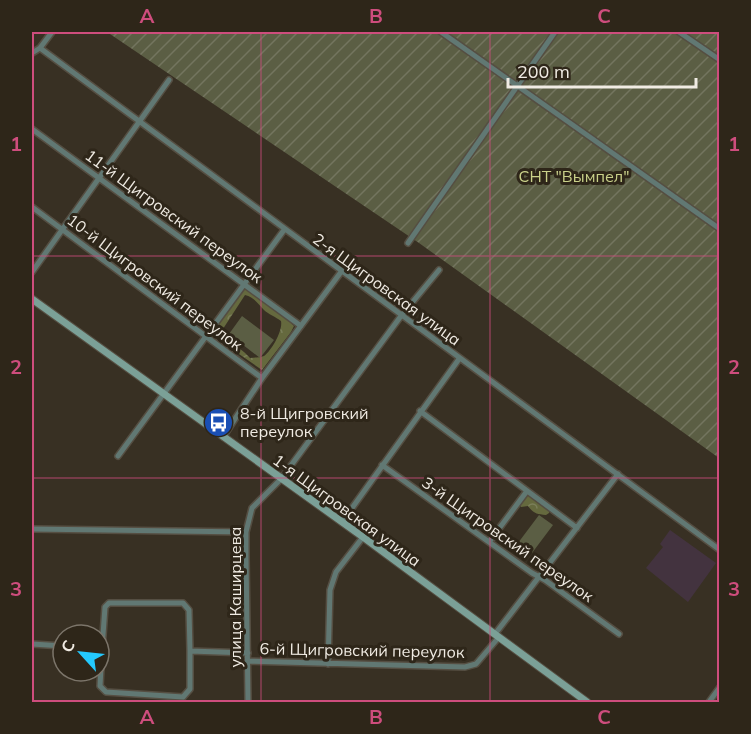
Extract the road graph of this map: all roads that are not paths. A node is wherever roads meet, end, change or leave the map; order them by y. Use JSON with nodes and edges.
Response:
{"nodes":[{"id":1,"x":52,"y":32,"type":"edge"},
{"id":2,"x":441,"y":32,"type":"edge"},
{"id":3,"x":555,"y":32,"type":"edge"},
{"id":4,"x":679,"y":32,"type":"edge"},
{"id":5,"x":40,"y":48,"type":"junction"},
{"id":6,"x":32,"y":53,"type":"edge"},
{"id":7,"x":720,"y":60,"type":"edge"},
{"id":8,"x":169,"y":80,"type":"dead end"},
{"id":9,"x":518,"y":86,"type":"junction"},
{"id":10,"x":139,"y":123,"type":"junction"},
{"id":11,"x":32,"y":129,"type":"edge"},
{"id":12,"x":100,"y":178,"type":"junction"},
{"id":13,"x":32,"y":207,"type":"edge"},
{"id":14,"x":720,"y":229,"type":"edge"},
{"id":15,"x":62,"y":230,"type":"junction"},
{"id":16,"x":284,"y":230,"type":"junction"},
{"id":17,"x":408,"y":243,"type":"dead end"},
{"id":18,"x":439,"y":270,"type":"dead end"},
{"id":19,"x":32,"y":272,"type":"edge"},
{"id":20,"x":341,"y":272,"type":"junction"},
{"id":21,"x":244,"y":284,"type":"junction"},
{"id":22,"x":32,"y":299,"type":"edge"},
{"id":23,"x":401,"y":316,"type":"junction"},
{"id":24,"x":301,"y":326,"type":"junction"},
{"id":25,"x":206,"y":336,"type":"junction"},
{"id":26,"x":459,"y":358,"type":"junction"},
{"id":27,"x":262,"y":378,"type":"junction"},
{"id":28,"x":165,"y":395,"type":"junction"},
{"id":29,"x":420,"y":411,"type":"junction"},
{"id":30,"x":223,"y":437,"type":"junction"},
{"id":31,"x":118,"y":456,"type":"dead end"},
{"id":32,"x":382,"y":465,"type":"junction"},
{"id":33,"x":618,"y":474,"type":"junction"},
{"id":34,"x":281,"y":479,"type":"junction"},
{"id":35,"x":527,"y":491,"type":"junction"},
{"id":36,"x":342,"y":522,"type":"junction"},
{"id":37,"x":577,"y":528,"type":"junction"},
{"id":38,"x":32,"y":529,"type":"edge"},
{"id":39,"x":246,"y":532,"type":"junction"},
{"id":40,"x":363,"y":537,"type":"junction"},
{"id":41,"x":489,"y":542,"type":"junction"},
{"id":42,"x":720,"y":550,"type":"edge"},
{"id":43,"x":538,"y":576,"type":"junction"},
{"id":44,"x":103,"y":623,"type":"edge"},
{"id":45,"x":619,"y":634,"type":"dead end"},
{"id":46,"x":497,"y":635,"type":"junction"},
{"id":47,"x":32,"y":644,"type":"edge"},
{"id":48,"x":51,"y":645,"type":"edge"},
{"id":49,"x":190,"y":651,"type":"junction"},
{"id":50,"x":248,"y":653,"type":"junction"},
{"id":51,"x":248,"y":662,"type":"junction"},
{"id":52,"x":328,"y":664,"type":"junction"},
{"id":53,"x":100,"y":683,"type":"edge"},
{"id":54,"x":720,"y":687,"type":"edge"},
{"id":55,"x":248,"y":702,"type":"edge"},
{"id":56,"x":587,"y":702,"type":"edge"},
{"id":57,"x":709,"y":702,"type":"edge"}],
"edges":[{"from":1,"to":5,"type":"street"},
{"from":2,"to":9,"type":"street"},
{"from":3,"to":9,"type":"street"},
{"from":4,"to":7,"type":"street"},
{"from":5,"to":6,"type":"street"},
{"from":5,"to":10,"type":"street","name":"2-я Щигровская улица"},
{"from":8,"to":10,"type":"street"},
{"from":9,"to":14,"type":"street"},
{"from":9,"to":17,"type":"street"},
{"from":10,"to":12,"type":"street"},
{"from":10,"to":16,"type":"street","name":"2-я Щигровская улица"},
{"from":11,"to":12,"type":"street","name":"11-й Щигровский переулок"},
{"from":12,"to":15,"type":"street"},
{"from":12,"to":21,"type":"street","name":"11-й Щигровский переулок"},
{"from":13,"to":15,"type":"street","name":"10-й Щигровский переулок"},
{"from":15,"to":19,"type":"street"},
{"from":15,"to":25,"type":"street","name":"10-й Щигровский переулок"},
{"from":16,"to":20,"type":"street","name":"2-я Щигровская улица"},
{"from":16,"to":21,"type":"street"},
{"from":18,"to":23,"type":"street","name":"улица Каширцева"},
{"from":20,"to":23,"type":"street","name":"2-я Щигровская улица"},
{"from":20,"to":24,"type":"street"},
{"from":21,"to":24,"type":"street","name":"11-й Щигровский переулок"},
{"from":21,"to":25,"type":"street"},
{"from":22,"to":28,"type":"street","name":"1-я Щигровская улица"},
{"from":23,"to":26,"type":"street","name":"2-я Щигровская улица"},
{"from":23,"to":34,"type":"street","name":"улица Каширцева"},
{"from":24,"to":27,"type":"street"},
{"from":25,"to":27,"type":"street","name":"10-й Щигровский переулок"},
{"from":25,"to":28,"type":"street"},
{"from":26,"to":29,"type":"street"},
{"from":26,"to":33,"type":"street","name":"2-я Щигровская улица"},
{"from":27,"to":30,"type":"street"},
{"from":28,"to":30,"type":"street","name":"1-я Щигровская улица"},
{"from":28,"to":31,"type":"street"},
{"from":29,"to":32,"type":"street"},
{"from":29,"to":35,"type":"street"},
{"from":30,"to":34,"type":"street","name":"1-я Щигровская улица"},
{"from":32,"to":36,"type":"street"},
{"from":32,"to":41,"type":"street","name":"3-й Щигровский переулок"},
{"from":33,"to":37,"type":"street","name":"6-й Щигровский переулок"},
{"from":33,"to":42,"type":"street","name":"2-я Щигровская улица"},
{"from":34,"to":36,"type":"street","name":"1-я Щигровская улица"},
{"from":34,"to":39,"type":"street","name":"улица Каширцева"},
{"from":35,"to":37,"type":"street"},
{"from":35,"to":41,"type":"street"},
{"from":36,"to":40,"type":"street","name":"1-я Щигровская улица"},
{"from":37,"to":43,"type":"street","name":"6-й Щигровский переулок"},
{"from":38,"to":39,"type":"street"},
{"from":39,"to":50,"type":"street","name":"улица Каширцева"},
{"from":40,"to":46,"type":"street","name":"1-я Щигровская улица"},
{"from":40,"to":52,"type":"street"},
{"from":41,"to":43,"type":"street","name":"3-й Щигровский переулок"},
{"from":43,"to":45,"type":"street","name":"3-й Щигровский переулок"},
{"from":43,"to":46,"type":"street","name":"6-й Щигровский переулок"},
{"from":44,"to":49,"type":"street"},
{"from":46,"to":52,"type":"street","name":"6-й Щигровский переулок"},
{"from":46,"to":56,"type":"street","name":"1-я Щигровская улица"},
{"from":47,"to":48,"type":"street"},
{"from":49,"to":50,"type":"street"},
{"from":49,"to":53,"type":"street"},
{"from":50,"to":51,"type":"street","name":"улица Каширцева"},
{"from":51,"to":52,"type":"street","name":"6-й Щигровский переулок"},
{"from":51,"to":55,"type":"street","name":"улица Каширцева"},
{"from":54,"to":57,"type":"street"}]}
